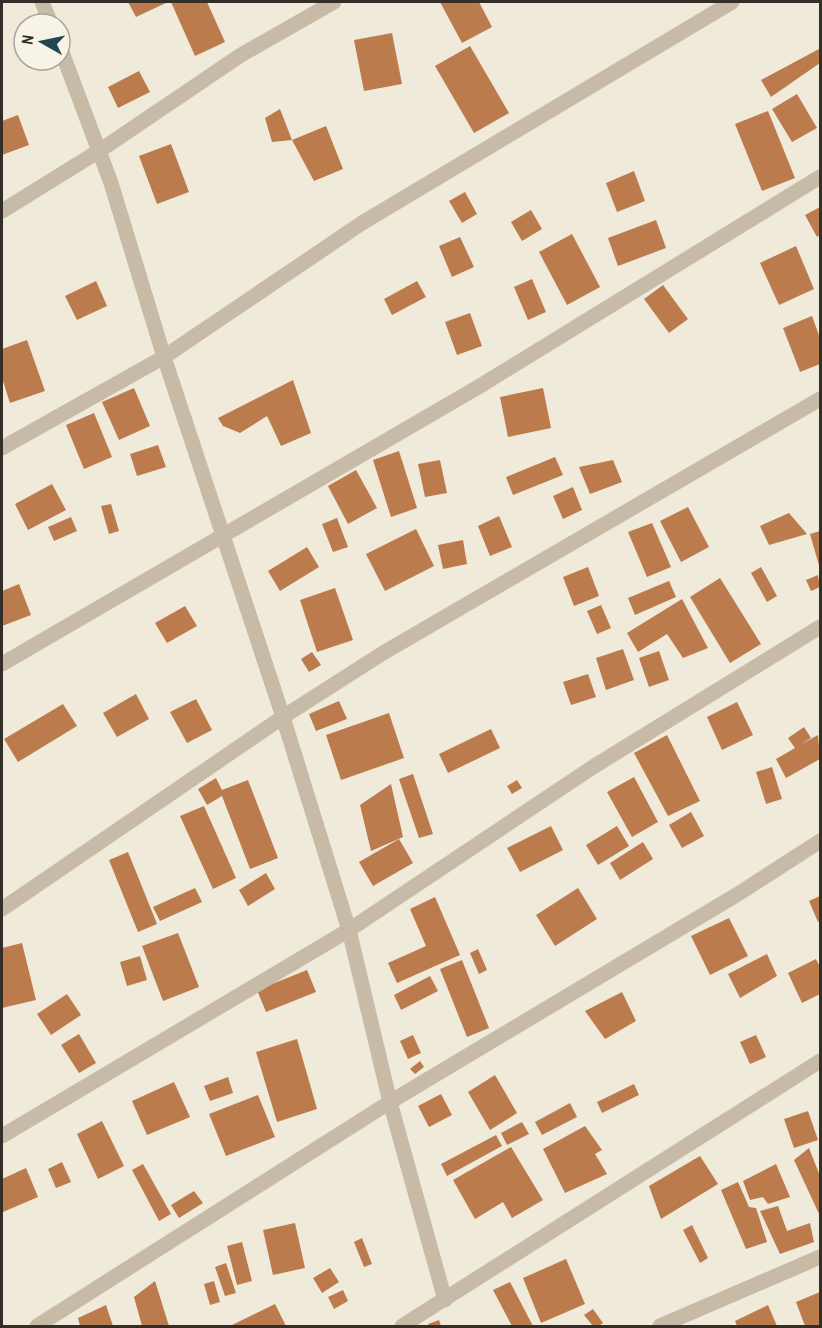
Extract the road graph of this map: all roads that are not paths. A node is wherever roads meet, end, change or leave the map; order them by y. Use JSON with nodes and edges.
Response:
{"nodes":[{"id":1,"x":334,"y":2,"type":"edge"},
{"id":2,"x":732,"y":2,"type":"edge"},
{"id":3,"x":69,"y":72,"type":"edge"},
{"id":4,"x":99,"y":152,"type":"junction"},
{"id":5,"x":820,"y":177,"type":"edge"},
{"id":6,"x":2,"y":211,"type":"edge"},
{"id":7,"x":164,"y":357,"type":"junction"},
{"id":8,"x":820,"y":399,"type":"edge"},
{"id":9,"x":2,"y":448,"type":"edge"},
{"id":10,"x":223,"y":534,"type":"junction"},
{"id":11,"x":820,"y":627,"type":"edge"},
{"id":12,"x":2,"y":664,"type":"edge"},
{"id":13,"x":283,"y":717,"type":"junction"},
{"id":14,"x":820,"y":841,"type":"edge"},
{"id":15,"x":2,"y":909,"type":"edge"},
{"id":16,"x":349,"y":930,"type":"junction"},
{"id":17,"x":820,"y":1060,"type":"edge"},
{"id":18,"x":390,"y":1102,"type":"junction"},
{"id":19,"x":2,"y":1136,"type":"edge"},
{"id":20,"x":820,"y":1257,"type":"edge"},
{"id":21,"x":445,"y":1300,"type":"junction"},
{"id":22,"x":37,"y":1326,"type":"edge"},
{"id":23,"x":402,"y":1326,"type":"edge"},
{"id":24,"x":660,"y":1326,"type":"edge"}],
"edges":[{"from":1,"to":4,"type":"street"},
{"from":2,"to":7,"type":"street"},
{"from":3,"to":4,"type":"street"},
{"from":4,"to":6,"type":"street"},
{"from":4,"to":7,"type":"street"},
{"from":5,"to":10,"type":"street"},
{"from":7,"to":9,"type":"street"},
{"from":7,"to":10,"type":"street"},
{"from":8,"to":13,"type":"street"},
{"from":10,"to":12,"type":"street"},
{"from":10,"to":13,"type":"street"},
{"from":11,"to":16,"type":"street"},
{"from":13,"to":15,"type":"street"},
{"from":13,"to":16,"type":"street"},
{"from":14,"to":18,"type":"street"},
{"from":16,"to":18,"type":"street"},
{"from":16,"to":19,"type":"street"},
{"from":17,"to":21,"type":"street"},
{"from":18,"to":21,"type":"street"},
{"from":18,"to":22,"type":"street"},
{"from":20,"to":24,"type":"street"},
{"from":21,"to":23,"type":"street"}]}
